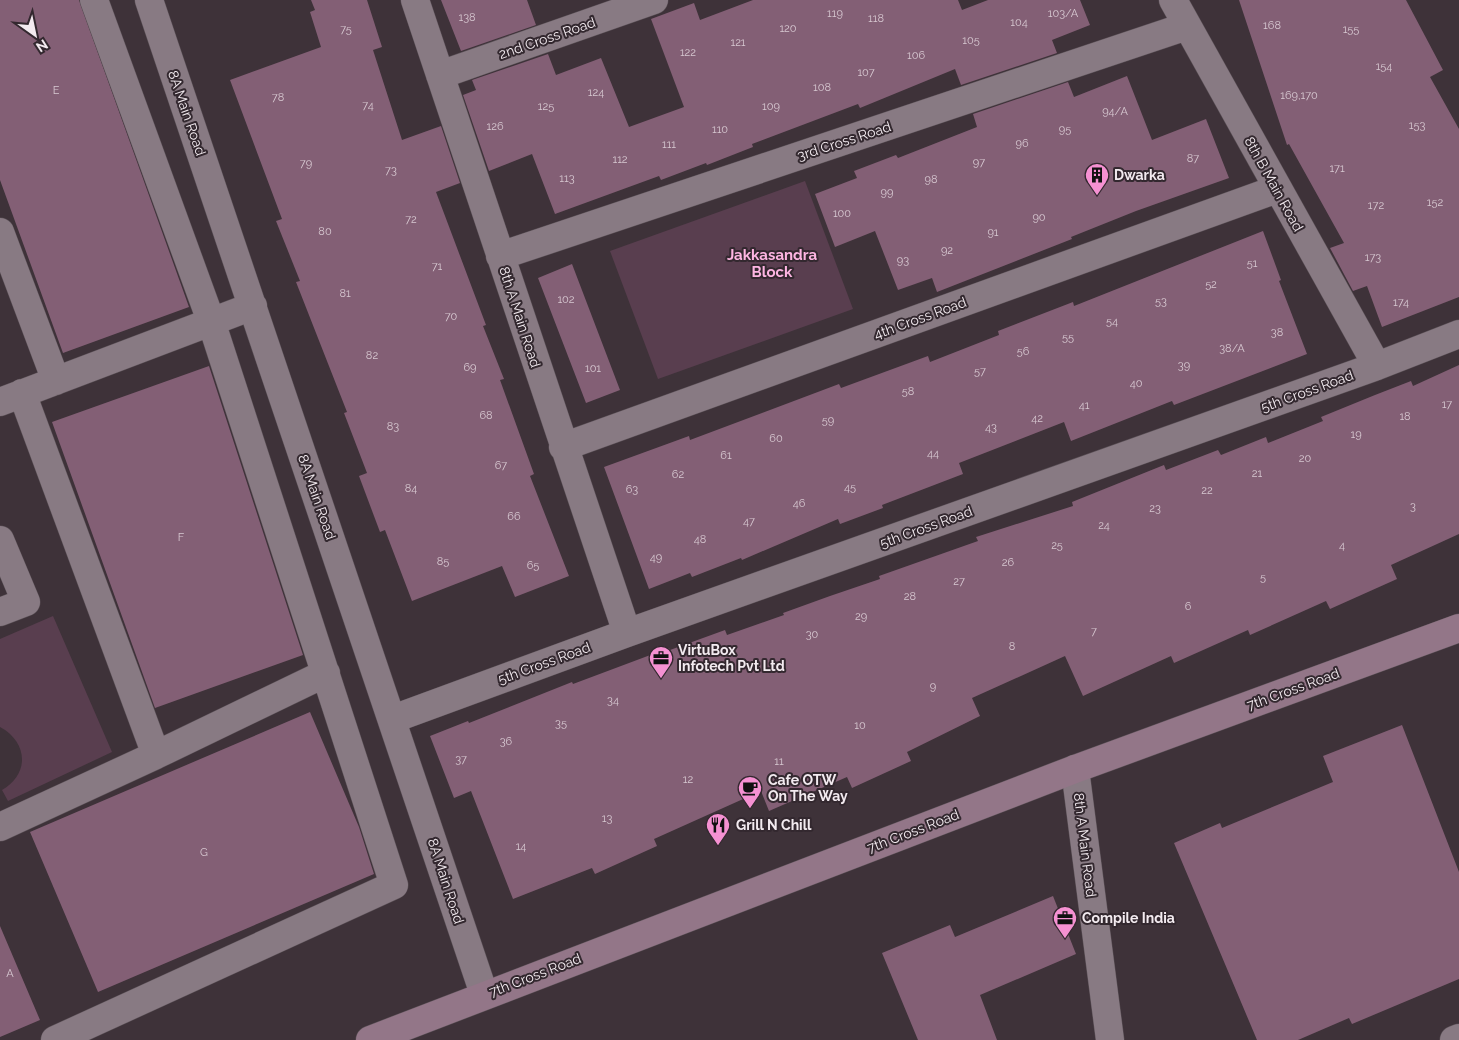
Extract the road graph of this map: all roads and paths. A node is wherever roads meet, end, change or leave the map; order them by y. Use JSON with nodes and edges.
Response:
{"nodes":[{"id":1,"x":94,"y":0,"type":"edge"},
{"id":2,"x":148,"y":0,"type":"edge"},
{"id":3,"x":415,"y":0,"type":"edge"},
{"id":4,"x":654,"y":0,"type":"edge"},
{"id":5,"x":1173,"y":0,"type":"edge"},
{"id":6,"x":1187,"y":26,"type":"junction"},
{"id":7,"x":440,"y":76,"type":"junction"},
{"id":8,"x":1277,"y":189,"type":"junction"},
{"id":9,"x":0,"y":232,"type":"edge"},
{"id":10,"x":500,"y":256,"type":"junction"},
{"id":11,"x":252,"y":306,"type":"junction"},
{"id":12,"x":211,"y":321,"type":"junction"},
{"id":13,"x":1459,"y":334,"type":"edge"},
{"id":14,"x":1378,"y":366,"type":"junction"},
{"id":15,"x":56,"y":380,"type":"junction"},
{"id":16,"x":11,"y":398,"type":"edge"},
{"id":17,"x":563,"y":447,"type":"junction"},
{"id":18,"x":0,"y":540,"type":"edge"},
{"id":19,"x":0,"y":612,"type":"edge"},
{"id":20,"x":1459,"y":628,"type":"edge"},
{"id":21,"x":627,"y":633,"type":"junction"},
{"id":22,"x":326,"y":674,"type":"junction"},
{"id":23,"x":393,"y":719,"type":"junction"},
{"id":24,"x":156,"y":755,"type":"junction"},
{"id":25,"x":1075,"y":769,"type":"junction"},
{"id":26,"x":0,"y":827,"type":"edge"},
{"id":27,"x":484,"y":994,"type":"junction"},
{"id":28,"x":1459,"y":1038,"type":"edge"},
{"id":29,"x":58,"y":1040,"type":"edge"},
{"id":30,"x":370,"y":1040,"type":"edge"},
{"id":31,"x":1110,"y":1040,"type":"edge"},
{"id":32,"x":1454,"y":1040,"type":"edge"}],
"edges":[{"from":1,"to":12,"type":"street"},
{"from":2,"to":11,"type":"street","name":"8A Main Road"},
{"from":3,"to":7,"type":"street","name":"8th A Main Road"},
{"from":4,"to":7,"type":"street","name":"2nd Cross Road"},
{"from":5,"to":6,"type":"street","name":"8th B Main Road"},
{"from":6,"to":8,"type":"street","name":"8th B Main Road"},
{"from":6,"to":10,"type":"street","name":"3rd Cross Road"},
{"from":7,"to":10,"type":"street","name":"8th A Main Road"},
{"from":8,"to":14,"type":"street","name":"8th B Main Road"},
{"from":8,"to":17,"type":"street","name":"4th Cross Road"},
{"from":9,"to":15,"type":"street"},
{"from":10,"to":17,"type":"street","name":"8th A Main Road"},
{"from":11,"to":12,"type":"street"},
{"from":11,"to":23,"type":"street","name":"8A Main Road"},
{"from":12,"to":15,"type":"street"},
{"from":12,"to":22,"type":"street"},
{"from":13,"to":14,"type":"street","name":"5th Cross Road"},
{"from":14,"to":21,"type":"street","name":"5th Cross Road"},
{"from":15,"to":16,"type":"street"},
{"from":16,"to":24,"type":"street"},
{"from":17,"to":21,"type":"street","name":"8th A Main Road"},
{"from":18,"to":19,"type":"street"},
{"from":20,"to":25,"type":"street","name":"7th Cross Road"},
{"from":21,"to":23,"type":"street","name":"5th Cross Road"},
{"from":22,"to":24,"type":"street"},
{"from":22,"to":29,"type":"street"},
{"from":23,"to":27,"type":"street","name":"8A Main Road"},
{"from":24,"to":26,"type":"street"},
{"from":25,"to":27,"type":"street","name":"7th Cross Road"},
{"from":25,"to":31,"type":"street","name":"8th A Main Road"},
{"from":27,"to":30,"type":"street","name":"7th Cross Road"},
{"from":28,"to":32,"type":"street"}]}
